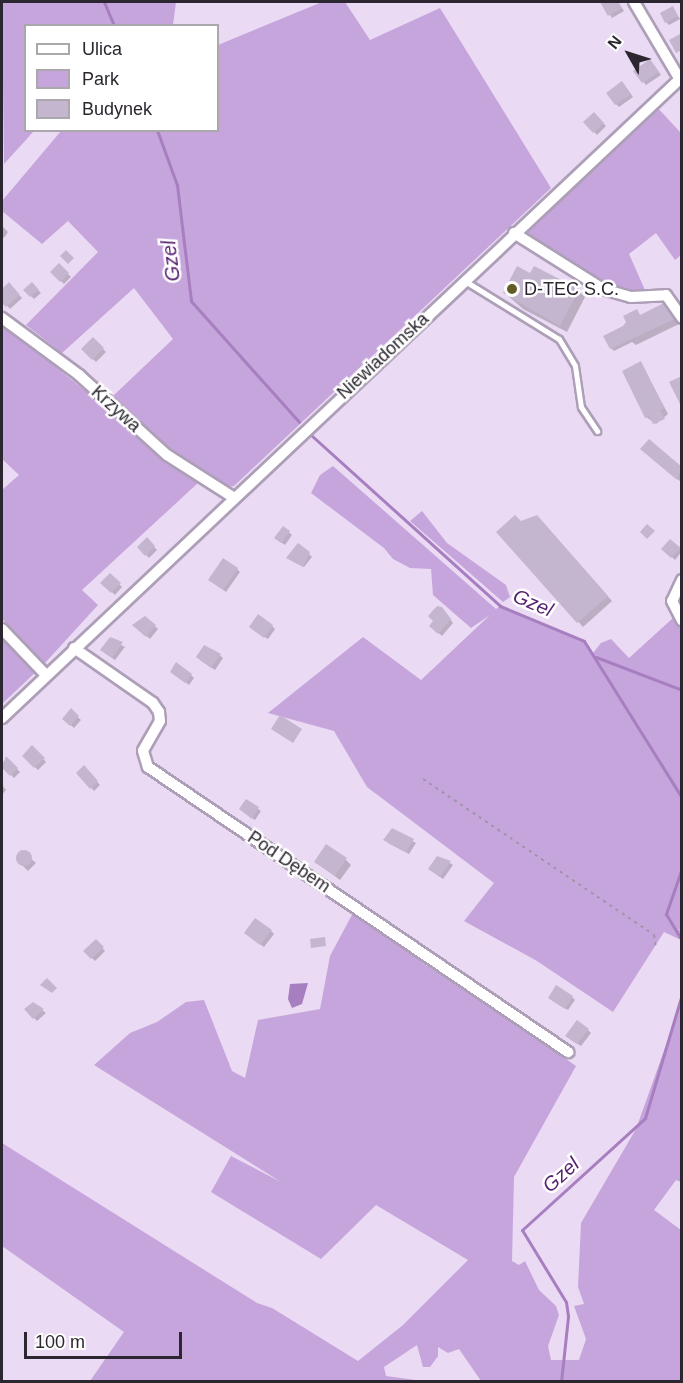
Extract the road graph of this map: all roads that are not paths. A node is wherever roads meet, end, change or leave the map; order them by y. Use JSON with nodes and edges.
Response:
{"nodes":[{"id":1,"x":634,"y":2,"type":"edge"},
{"id":2,"x":680,"y":77,"type":"edge"},
{"id":3,"x":514,"y":233,"type":"junction"},
{"id":4,"x":464,"y":279,"type":"junction"},
{"id":5,"x":2,"y":318,"type":"edge"},
{"id":6,"x":681,"y":318,"type":"edge"},
{"id":7,"x":597,"y":431,"type":"dead end"},
{"id":8,"x":233,"y":497,"type":"junction"},
{"id":9,"x":681,"y":580,"type":"edge"},
{"id":10,"x":681,"y":621,"type":"edge"},
{"id":11,"x":2,"y":629,"type":"edge"},
{"id":12,"x":74,"y":648,"type":"junction"},
{"id":13,"x":46,"y":675,"type":"junction"},
{"id":14,"x":2,"y":718,"type":"edge"},
{"id":15,"x":568,"y":1052,"type":"dead end"}],
"edges":[{"from":1,"to":2,"type":"street"},
{"from":2,"to":3,"type":"street","name":"Niewiadomska"},
{"from":3,"to":4,"type":"street","name":"Niewiadomska"},
{"from":3,"to":6,"type":"street"},
{"from":4,"to":7,"type":"lane"},
{"from":4,"to":8,"type":"street","name":"Niewiadomska"},
{"from":5,"to":8,"type":"street","name":"Krzywa"},
{"from":8,"to":12,"type":"street","name":"Niewiadomska"},
{"from":9,"to":10,"type":"street"},
{"from":11,"to":13,"type":"street"},
{"from":12,"to":13,"type":"street"},
{"from":12,"to":15,"type":"street","name":"Pod Dębem"},
{"from":13,"to":14,"type":"street"}]}
